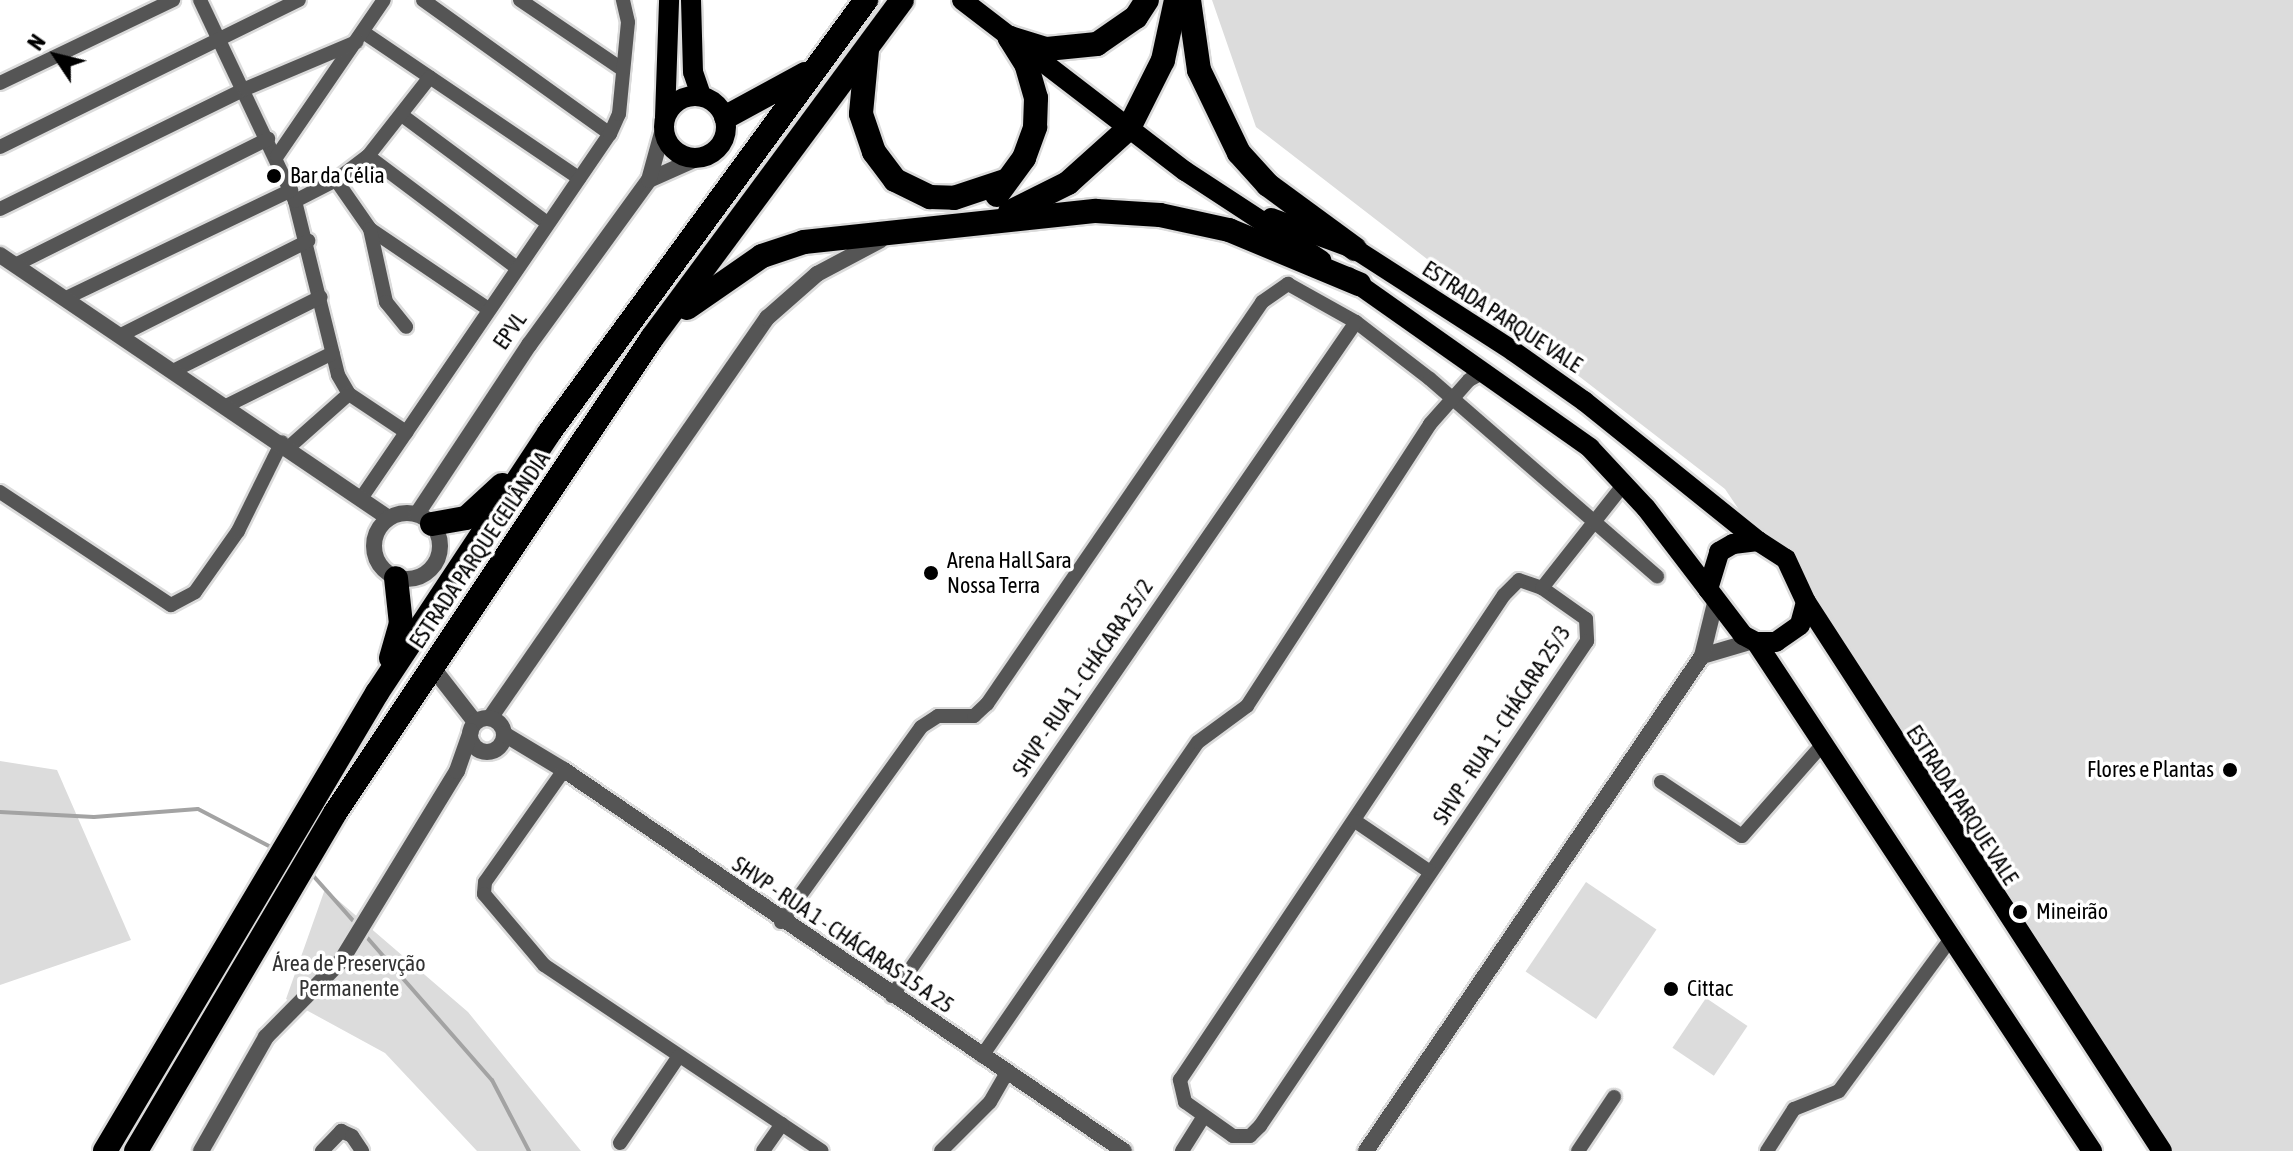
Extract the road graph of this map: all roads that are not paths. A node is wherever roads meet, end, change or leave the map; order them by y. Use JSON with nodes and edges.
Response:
{"nodes":[{"id":1,"x":173,"y":0,"type":"edge"},
{"id":2,"x":200,"y":0,"type":"edge"},
{"id":3,"x":299,"y":0,"type":"edge"},
{"id":4,"x":384,"y":0,"type":"edge"},
{"id":5,"x":423,"y":0,"type":"edge"},
{"id":6,"x":520,"y":0,"type":"edge"},
{"id":7,"x":623,"y":0,"type":"edge"},
{"id":8,"x":669,"y":0,"type":"edge"},
{"id":9,"x":691,"y":0,"type":"edge"},
{"id":10,"x":866,"y":0,"type":"edge"},
{"id":11,"x":962,"y":0,"type":"edge"},
{"id":12,"x":1147,"y":0,"type":"edge"},
{"id":13,"x":1176,"y":0,"type":"edge"},
{"id":14,"x":1189,"y":0,"type":"edge"},
{"id":15,"x":901,"y":1,"type":"edge"},
{"id":16,"x":360,"y":37,"type":"junction"},
{"id":17,"x":1010,"y":38,"type":"junction"},
{"id":18,"x":220,"y":39,"type":"junction"},
{"id":19,"x":868,"y":44,"type":"junction"},
{"id":20,"x":817,"y":66,"type":"junction"},
{"id":21,"x":622,"y":69,"type":"junction"},
{"id":22,"x":430,"y":77,"type":"junction"},
{"id":23,"x":0,"y":83,"type":"edge"},
{"id":24,"x":245,"y":89,"type":"junction"},
{"id":25,"x":701,"y":95,"type":"junction"},
{"id":26,"x":403,"y":116,"type":"junction"},
{"id":27,"x":726,"y":117,"type":"junction"},
{"id":28,"x":664,"y":123,"type":"junction"},
{"id":29,"x":1129,"y":128,"type":"junction"},
{"id":30,"x":610,"y":134,"type":"junction"},
{"id":31,"x":268,"y":139,"type":"junction"},
{"id":32,"x":0,"y":147,"type":"edge"},
{"id":33,"x":277,"y":156,"type":"junction"},
{"id":34,"x":368,"y":156,"type":"junction"},
{"id":35,"x":696,"y":159,"type":"junction"},
{"id":36,"x":579,"y":178,"type":"junction"},
{"id":37,"x":336,"y":180,"type":"junction"},
{"id":38,"x":649,"y":180,"type":"junction"},
{"id":39,"x":1005,"y":181,"type":"junction"},
{"id":40,"x":293,"y":195,"type":"junction"},
{"id":41,"x":1233,"y":205,"type":"junction"},
{"id":42,"x":0,"y":209,"type":"edge"},
{"id":43,"x":981,"y":222,"type":"junction"},
{"id":44,"x":547,"y":223,"type":"junction"},
{"id":45,"x":370,"y":229,"type":"junction"},
{"id":46,"x":908,"y":230,"type":"junction"},
{"id":47,"x":308,"y":241,"type":"junction"},
{"id":48,"x":1355,"y":249,"type":"junction"},
{"id":49,"x":0,"y":255,"type":"edge"},
{"id":50,"x":15,"y":265,"type":"junction"},
{"id":51,"x":516,"y":267,"type":"junction"},
{"id":52,"x":1359,"y":284,"type":"junction"},
{"id":53,"x":321,"y":297,"type":"junction"},
{"id":54,"x":64,"y":299,"type":"junction"},
{"id":55,"x":488,"y":309,"type":"junction"},
{"id":56,"x":1352,"y":320,"type":"junction"},
{"id":57,"x":406,"y":327,"type":"dead end"},
{"id":58,"x":119,"y":336,"type":"junction"},
{"id":59,"x":652,"y":338,"type":"junction"},
{"id":60,"x":333,"y":353,"type":"junction"},
{"id":61,"x":173,"y":371,"type":"junction"},
{"id":62,"x":1476,"y":371,"type":"junction"},
{"id":63,"x":349,"y":394,"type":"junction"},
{"id":64,"x":1454,"y":398,"type":"junction"},
{"id":65,"x":226,"y":406,"type":"junction"},
{"id":66,"x":406,"y":432,"type":"junction"},
{"id":67,"x":549,"y":433,"type":"junction"},
{"id":68,"x":286,"y":444,"type":"junction"},
{"id":69,"x":1624,"y":484,"type":"junction"},
{"id":70,"x":0,"y":492,"type":"edge"},
{"id":71,"x":362,"y":497,"type":"junction"},
{"id":72,"x":388,"y":518,"type":"junction"},
{"id":73,"x":424,"y":519,"type":"junction"},
{"id":74,"x":1594,"y":522,"type":"junction"},
{"id":75,"x":1758,"y":541,"type":"junction"},
{"id":76,"x":1657,"y":576,"type":"dead end"},
{"id":77,"x":396,"y":578,"type":"junction"},
{"id":78,"x":1542,"y":588,"type":"junction"},
{"id":79,"x":1711,"y":596,"type":"junction"},
{"id":80,"x":1806,"y":602,"type":"junction"},
{"id":81,"x":1755,"y":642,"type":"junction"},
{"id":82,"x":1702,"y":656,"type":"junction"},
{"id":83,"x":433,"y":668,"type":"junction"},
{"id":84,"x":377,"y":693,"type":"junction"},
{"id":85,"x":479,"y":724,"type":"junction"},
{"id":86,"x":504,"y":734,"type":"junction"},
{"id":87,"x":1824,"y":743,"type":"junction"},
{"id":88,"x":494,"y":751,"type":"junction"},
{"id":89,"x":538,"y":754,"type":"junction"},
{"id":90,"x":564,"y":770,"type":"junction"},
{"id":91,"x":457,"y":771,"type":"junction"},
{"id":92,"x":1661,"y":782,"type":"dead end"},
{"id":93,"x":1355,"y":821,"type":"junction"},
{"id":94,"x":1430,"y":872,"type":"junction"},
{"id":95,"x":781,"y":922,"type":"junction"},
{"id":96,"x":1952,"y":937,"type":"junction"},
{"id":97,"x":892,"y":996,"type":"junction"},
{"id":98,"x":679,"y":1056,"type":"junction"},
{"id":99,"x":982,"y":1056,"type":"junction"},
{"id":100,"x":1007,"y":1073,"type":"junction"},
{"id":101,"x":1614,"y":1097,"type":"dead end"},
{"id":102,"x":1204,"y":1116,"type":"junction"},
{"id":103,"x":782,"y":1124,"type":"junction"},
{"id":104,"x":620,"y":1143,"type":"dead end"},
{"id":105,"x":105,"y":1151,"type":"edge"},
{"id":106,"x":136,"y":1151,"type":"edge"},
{"id":107,"x":201,"y":1151,"type":"edge"},
{"id":108,"x":322,"y":1151,"type":"edge"},
{"id":109,"x":362,"y":1151,"type":"edge"},
{"id":110,"x":763,"y":1151,"type":"edge"},
{"id":111,"x":822,"y":1151,"type":"edge"},
{"id":112,"x":941,"y":1151,"type":"edge"},
{"id":113,"x":1124,"y":1151,"type":"edge"},
{"id":114,"x":1182,"y":1151,"type":"edge"},
{"id":115,"x":1366,"y":1151,"type":"edge"},
{"id":116,"x":1578,"y":1151,"type":"edge"},
{"id":117,"x":1767,"y":1151,"type":"edge"},
{"id":118,"x":2092,"y":1151,"type":"edge"},
{"id":119,"x":2162,"y":1151,"type":"edge"}],
"edges":[{"from":1,"to":23,"type":"street"},
{"from":2,"to":18,"type":"street"},
{"from":3,"to":18,"type":"street"},
{"from":4,"to":16,"type":"street"},
{"from":5,"to":30,"type":"street"},
{"from":6,"to":21,"type":"street"},
{"from":7,"to":21,"type":"street"},
{"from":8,"to":28,"type":"main road","name":"EPVL"},
{"from":9,"to":25,"type":"main road"},
{"from":10,"to":20,"type":"highway","name":"ESTRADA PARQUE CEILÂNDIA"},
{"from":11,"to":17,"type":"main road","name":"ESTRADA PARQUE VALE"},
{"from":12,"to":17,"type":"highway"},
{"from":13,"to":29,"type":"highway"},
{"from":14,"to":48,"type":"highway"},
{"from":15,"to":19,"type":"highway","name":"ESTRADA PARQUE CEILÂNDIA"},
{"from":16,"to":22,"type":"street"},
{"from":16,"to":24,"type":"street"},
{"from":16,"to":33,"type":"street"},
{"from":17,"to":29,"type":"main road","name":"ESTRADA PARQUE VALE"},
{"from":17,"to":39,"type":"highway"},
{"from":18,"to":24,"type":"street"},
{"from":18,"to":32,"type":"street"},
{"from":19,"to":39,"type":"highway"},
{"from":19,"to":59,"type":"highway","name":"ESTRADA PARQUE CEILÂNDIA"},
{"from":20,"to":27,"type":"highway"},
{"from":20,"to":67,"type":"highway","name":"ESTRADA PARQUE CEILÂNDIA"},
{"from":21,"to":30,"type":"street"},
{"from":22,"to":26,"type":"street"},
{"from":22,"to":36,"type":"street"},
{"from":24,"to":31,"type":"street"},
{"from":24,"to":42,"type":"street"},
{"from":25,"to":27,"type":"main road"},
{"from":25,"to":28,"type":"main road"},
{"from":26,"to":34,"type":"street"},
{"from":26,"to":44,"type":"street"},
{"from":27,"to":35,"type":"main road"},
{"from":28,"to":35,"type":"main road"},
{"from":28,"to":38,"type":"street","name":"EPVL"},
{"from":29,"to":41,"type":"main road","name":"ESTRADA PARQUE VALE"},
{"from":29,"to":43,"type":"highway"},
{"from":30,"to":36,"type":"street"},
{"from":31,"to":33,"type":"street"},
{"from":31,"to":50,"type":"street"},
{"from":33,"to":40,"type":"street"},
{"from":34,"to":37,"type":"street"},
{"from":34,"to":51,"type":"street"},
{"from":35,"to":38,"type":"street","name":"EPVL"},
{"from":36,"to":44,"type":"street"},
{"from":37,"to":40,"type":"street"},
{"from":37,"to":45,"type":"street"},
{"from":38,"to":73,"type":"street","name":"EPVL"},
{"from":39,"to":43,"type":"highway"},
{"from":40,"to":47,"type":"street"},
{"from":40,"to":54,"type":"street"},
{"from":41,"to":48,"type":"main road","name":"ESTRADA PARQUE VALE"},
{"from":41,"to":52,"type":"main road","name":"ESTRADA PARQUE VALE"},
{"from":43,"to":46,"type":"highway"},
{"from":43,"to":52,"type":"highway"},
{"from":44,"to":51,"type":"street"},
{"from":45,"to":55,"type":"street"},
{"from":45,"to":57,"type":"street"},
{"from":46,"to":59,"type":"highway"},
{"from":46,"to":85,"type":"street"},
{"from":47,"to":53,"type":"street"},
{"from":47,"to":58,"type":"street"},
{"from":48,"to":75,"type":"main road","name":"ESTRADA PARQUE VALE"},
{"from":49,"to":50,"type":"street"},
{"from":50,"to":54,"type":"street"},
{"from":51,"to":55,"type":"street"},
{"from":52,"to":62,"type":"main road","name":"ESTRADA PARQUE VALE"},
{"from":53,"to":60,"type":"street"},
{"from":53,"to":61,"type":"street"},
{"from":54,"to":58,"type":"street"},
{"from":55,"to":66,"type":"street"},
{"from":56,"to":64,"type":"street"},
{"from":56,"to":95,"type":"street"},
{"from":56,"to":97,"type":"street","name":"SHVP - RUA 1 - CHÁCARA 25/2"},
{"from":58,"to":61,"type":"street"},
{"from":59,"to":83,"type":"highway","name":"ESTRADA PARQUE CEILÂNDIA"},
{"from":60,"to":63,"type":"street"},
{"from":60,"to":65,"type":"street"},
{"from":61,"to":65,"type":"street"},
{"from":62,"to":64,"type":"street"},
{"from":62,"to":69,"type":"main road","name":"ESTRADA PARQUE VALE"},
{"from":63,"to":66,"type":"street"},
{"from":63,"to":68,"type":"street"},
{"from":64,"to":74,"type":"street"},
{"from":64,"to":99,"type":"street"},
{"from":65,"to":68,"type":"street"},
{"from":66,"to":71,"type":"street"},
{"from":67,"to":73,"type":"highway"},
{"from":67,"to":84,"type":"highway","name":"ESTRADA PARQUE CEILÂNDIA"},
{"from":68,"to":70,"type":"street"},
{"from":68,"to":71,"type":"street"},
{"from":69,"to":74,"type":"street"},
{"from":69,"to":79,"type":"main road","name":"ESTRADA PARQUE VALE"},
{"from":71,"to":72,"type":"street"},
{"from":72,"to":73,"type":"street"},
{"from":72,"to":77,"type":"street"},
{"from":73,"to":77,"type":"street"},
{"from":74,"to":76,"type":"street"},
{"from":74,"to":78,"type":"street"},
{"from":75,"to":79,"type":"main road"},
{"from":75,"to":80,"type":"main road"},
{"from":77,"to":84,"type":"highway"},
{"from":78,"to":93,"type":"street","name":"SHVP - RUA 1 - CHÁCARA 25/3"},
{"from":78,"to":94,"type":"street","name":"SHVP - RUA 1 - CHÁCARA 25/3"},
{"from":79,"to":81,"type":"main road"},
{"from":79,"to":82,"type":"street"},
{"from":80,"to":81,"type":"main road"},
{"from":80,"to":119,"type":"main road","name":"ESTRADA PARQUE VALE"},
{"from":81,"to":82,"type":"street"},
{"from":81,"to":87,"type":"main road"},
{"from":82,"to":115,"type":"street"},
{"from":83,"to":85,"type":"street"},
{"from":83,"to":106,"type":"highway","name":"ESTRADA PARQUE CEILÂNDIA"},
{"from":84,"to":105,"type":"highway","name":"ESTRADA PARQUE CEILÂNDIA"},
{"from":85,"to":86,"type":"street","name":"SHVP - RUA 1 - CHÁCARAS 15 A 25"},
{"from":85,"to":88,"type":"street"},
{"from":85,"to":91,"type":"street"},
{"from":86,"to":88,"type":"street"},
{"from":86,"to":89,"type":"street","name":"SHVP - RUA 1 - CHÁCARAS 15 A 25"},
{"from":87,"to":92,"type":"street"},
{"from":87,"to":96,"type":"main road"},
{"from":88,"to":89,"type":"street","name":"SHVP - RUA 1 - CHÁCARAS 15 A 25"},
{"from":88,"to":91,"type":"street"},
{"from":89,"to":90,"type":"street","name":"SHVP - RUA 1 - CHÁCARAS 15 A 25"},
{"from":90,"to":95,"type":"street","name":"SHVP - RUA 1 - CHÁCARAS 15 A 25"},
{"from":90,"to":98,"type":"street"},
{"from":91,"to":107,"type":"street"},
{"from":93,"to":94,"type":"street"},
{"from":93,"to":102,"type":"street","name":"SHVP - RUA 1 - CHÁCARA 25/3"},
{"from":94,"to":102,"type":"street","name":"SHVP - RUA 1 - CHÁCARA 25/3"},
{"from":95,"to":97,"type":"street","name":"SHVP - RUA 1 - CHÁCARAS 15 A 25"},
{"from":96,"to":117,"type":"street"},
{"from":96,"to":118,"type":"main road"},
{"from":97,"to":99,"type":"street","name":"SHVP - RUA 1 - CHÁCARAS 15 A 25"},
{"from":98,"to":103,"type":"street"},
{"from":98,"to":104,"type":"street"},
{"from":99,"to":100,"type":"street","name":"SHVP - RUA 1 - CHÁCARAS 15 A 25"},
{"from":100,"to":112,"type":"street"},
{"from":100,"to":113,"type":"street","name":"SHVP - RUA 1 - CHÁCARAS 15 A 25"},
{"from":101,"to":116,"type":"street"},
{"from":102,"to":114,"type":"street"},
{"from":103,"to":110,"type":"street"},
{"from":103,"to":111,"type":"street"},
{"from":108,"to":109,"type":"street"}]}
